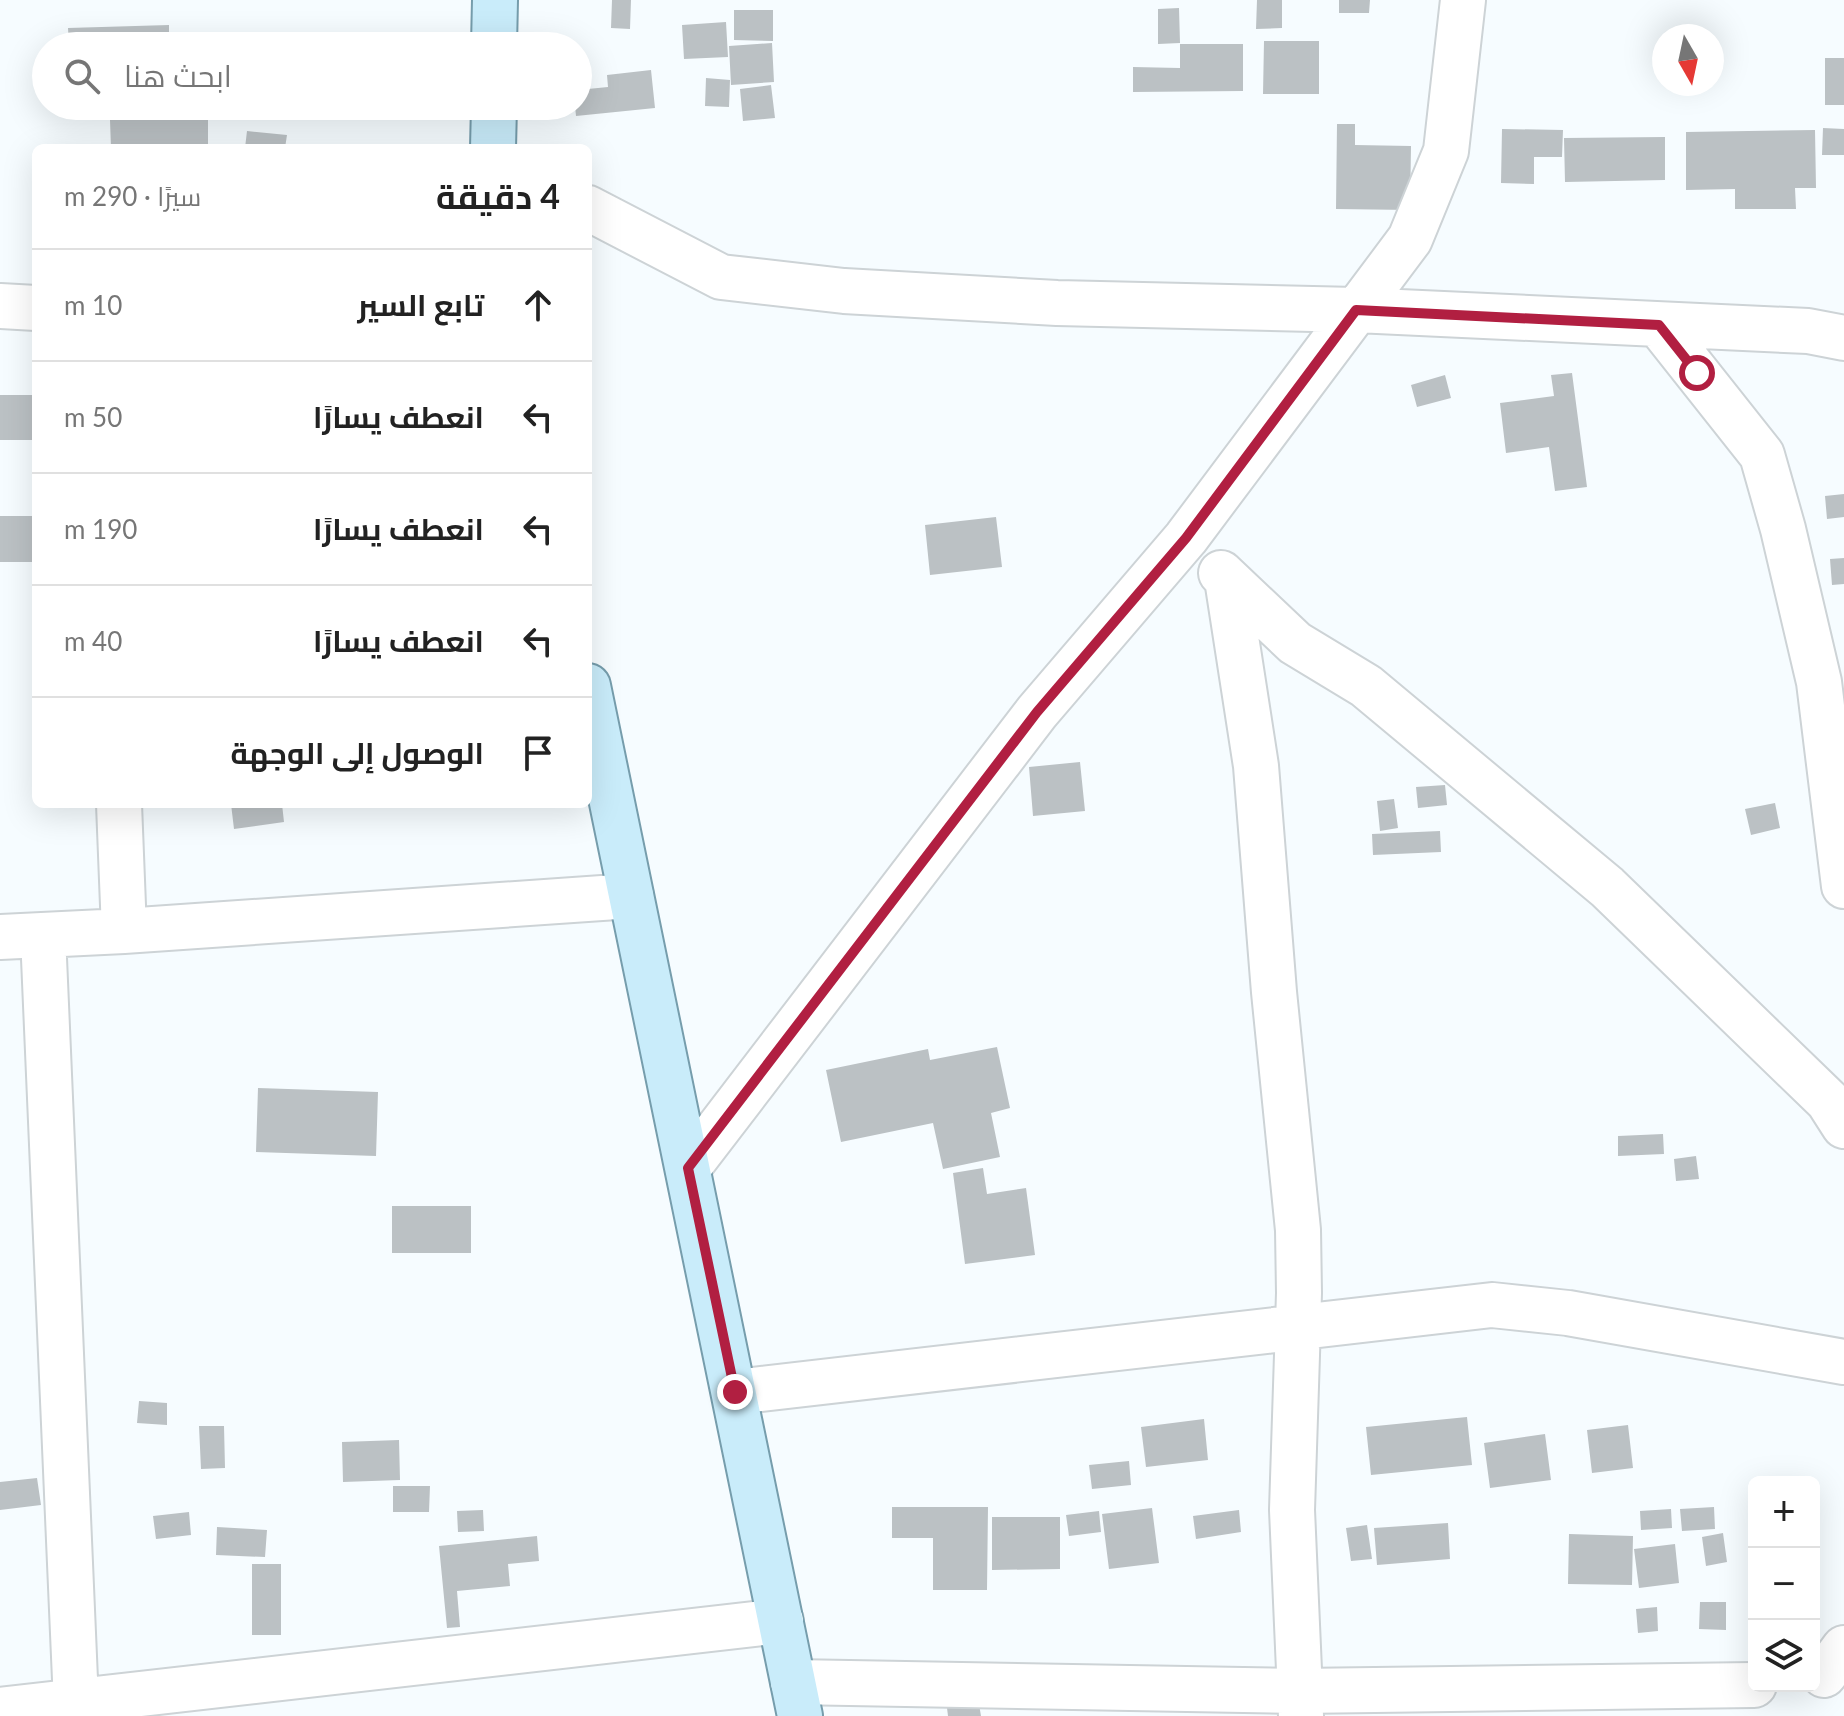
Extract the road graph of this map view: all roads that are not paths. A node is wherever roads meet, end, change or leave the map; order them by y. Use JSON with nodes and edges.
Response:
{"nodes":[{"id":1,"x":495,"y":0,"type":"edge"},
{"id":2,"x":1463,"y":0,"type":"edge"},
{"id":3,"x":494,"y":32,"type":"edge"},
{"id":4,"x":494,"y":120,"type":"edge"},
{"id":5,"x":493,"y":144,"type":"edge"},
{"id":6,"x":592,"y":210,"type":"edge"},
{"id":7,"x":0,"y":306,"type":"edge"},
{"id":8,"x":32,"y":308,"type":"edge"},
{"id":9,"x":1356,"y":310,"type":"junction"},
{"id":10,"x":1659,"y":325,"type":"junction"},
{"id":11,"x":1844,"y":338,"type":"edge"},
{"id":12,"x":1186,"y":538,"type":"junction"},
{"id":13,"x":1227,"y":579,"type":"junction"},
{"id":14,"x":592,"y":706,"type":"edge"},
{"id":15,"x":119,"y":808,"type":"edge"},
{"id":16,"x":1844,"y":886,"type":"edge"},
{"id":17,"x":631,"y":896,"type":"junction"},
{"id":18,"x":124,"y":931,"type":"junction"},
{"id":19,"x":43,"y":935,"type":"junction"},
{"id":20,"x":0,"y":937,"type":"edge"},
{"id":21,"x":1844,"y":1126,"type":"edge"},
{"id":22,"x":688,"y":1168,"type":"junction"},
{"id":23,"x":1296,"y":1329,"type":"junction"},
{"id":24,"x":1844,"y":1362,"type":"edge"},
{"id":25,"x":735,"y":1392,"type":"junction"},
{"id":26,"x":781,"y":1621,"type":"junction"},
{"id":27,"x":1748,"y":1685,"type":"edge"},
{"id":28,"x":797,"y":1699,"type":"edge"},
{"id":29,"x":76,"y":1703,"type":"junction"},
{"id":30,"x":1300,"y":1703,"type":"edge"},
{"id":31,"x":0,"y":1710,"type":"edge"}],
"edges":[{"from":1,"to":3,"type":"main road"},
{"from":2,"to":9,"type":"street"},
{"from":4,"to":5,"type":"main road"},
{"from":6,"to":9,"type":"street"},
{"from":7,"to":8,"type":"street"},
{"from":9,"to":10,"type":"street"},
{"from":9,"to":12,"type":"street"},
{"from":10,"to":11,"type":"street"},
{"from":10,"to":16,"type":"street"},
{"from":12,"to":13,"type":"street"},
{"from":12,"to":22,"type":"street"},
{"from":13,"to":21,"type":"street"},
{"from":13,"to":23,"type":"street"},
{"from":14,"to":17,"type":"main road"},
{"from":15,"to":18,"type":"street"},
{"from":17,"to":18,"type":"street"},
{"from":17,"to":22,"type":"main road"},
{"from":18,"to":19,"type":"street"},
{"from":19,"to":20,"type":"street"},
{"from":19,"to":29,"type":"street"},
{"from":22,"to":25,"type":"main road"},
{"from":23,"to":24,"type":"street"},
{"from":23,"to":25,"type":"street"},
{"from":23,"to":30,"type":"street"},
{"from":25,"to":26,"type":"main road"},
{"from":26,"to":28,"type":"main road"},
{"from":26,"to":29,"type":"street"},
{"from":27,"to":30,"type":"street"},
{"from":28,"to":30,"type":"street"},
{"from":29,"to":31,"type":"street"}]}
